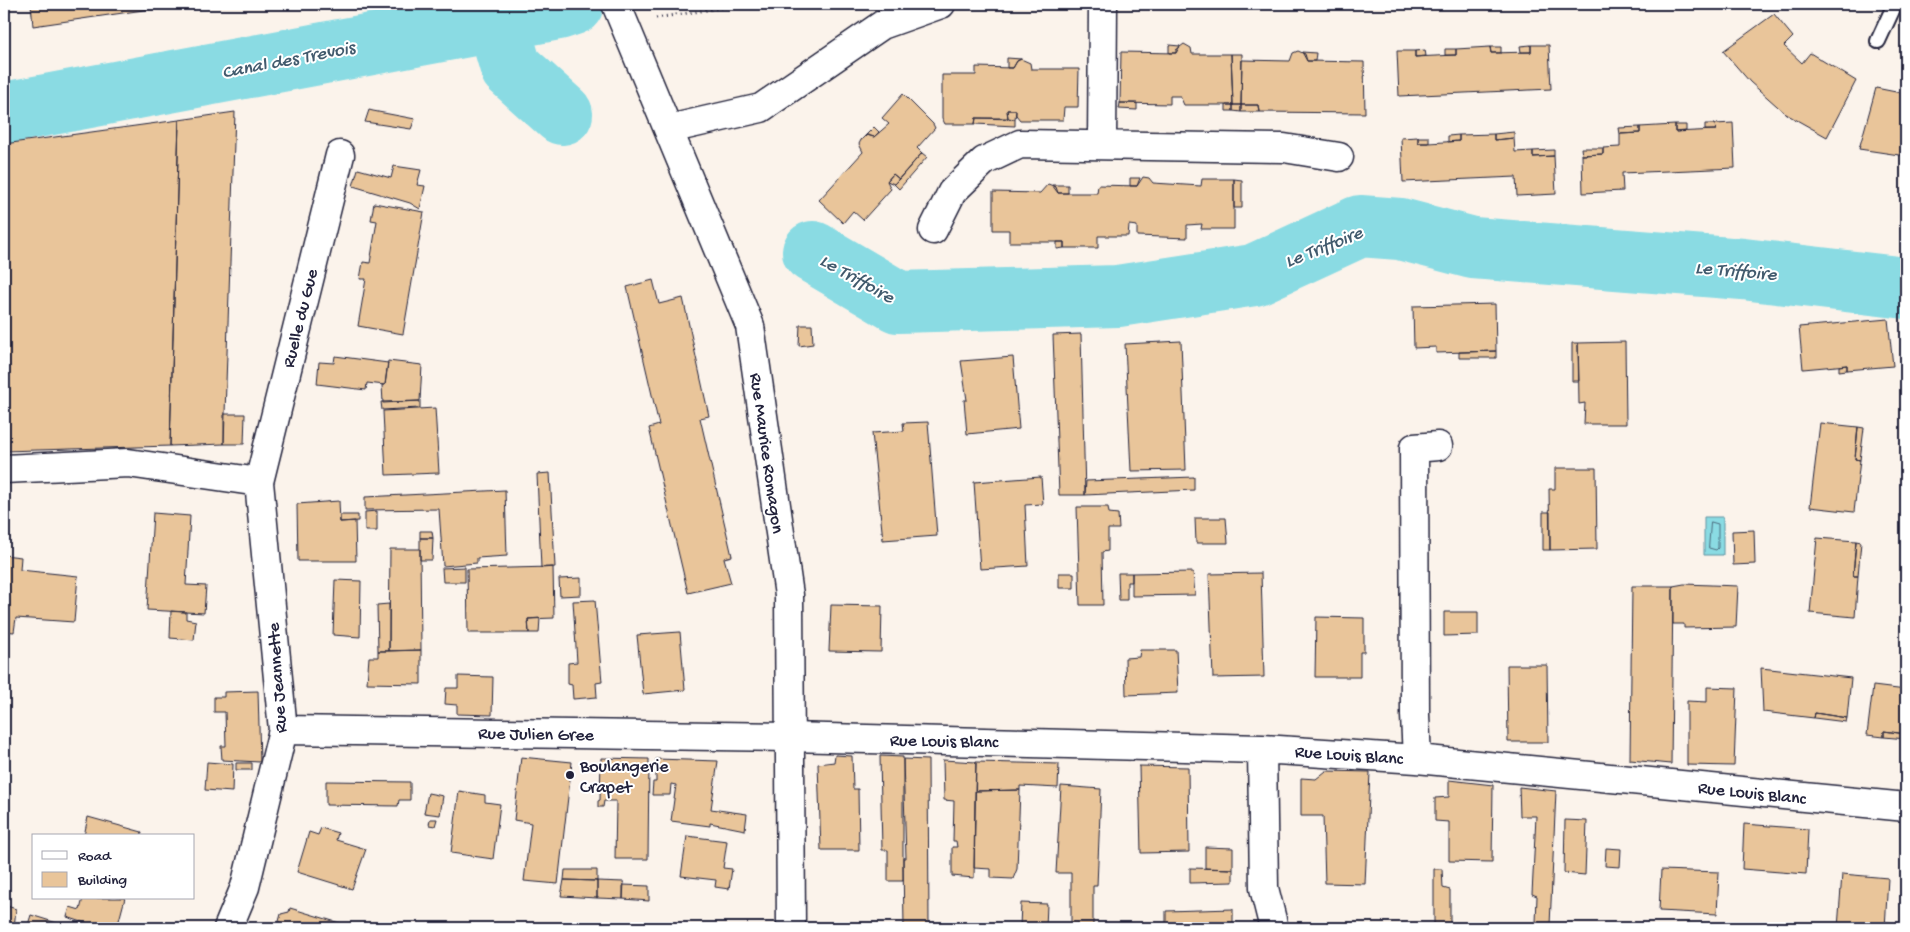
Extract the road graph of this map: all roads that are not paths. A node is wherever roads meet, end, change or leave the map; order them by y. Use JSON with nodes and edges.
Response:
{"nodes":[{"id":1,"x":941,"y":4,"type":"edge"},
{"id":2,"x":1103,"y":4,"type":"edge"},
{"id":3,"x":1895,"y":4,"type":"edge"},
{"id":4,"x":630,"y":16,"type":"edge"},
{"id":5,"x":1878,"y":41,"type":"dead end"},
{"id":6,"x":669,"y":129,"type":"junction"},
{"id":7,"x":1102,"y":145,"type":"junction"},
{"id":8,"x":340,"y":155,"type":"dead end"},
{"id":9,"x":1339,"y":157,"type":"dead end"},
{"id":10,"x":933,"y":230,"type":"dead end"},
{"id":11,"x":1438,"y":446,"type":"dead end"},
{"id":12,"x":4,"y":469,"type":"edge"},
{"id":13,"x":258,"y":482,"type":"junction"},
{"id":14,"x":283,"y":730,"type":"junction"},
{"id":15,"x":789,"y":736,"type":"junction"},
{"id":16,"x":1262,"y":748,"type":"junction"},
{"id":17,"x":1417,"y":758,"type":"junction"},
{"id":18,"x":1906,"y":807,"type":"edge"},
{"id":19,"x":228,"y":928,"type":"edge"},
{"id":20,"x":791,"y":928,"type":"edge"},
{"id":21,"x":1274,"y":928,"type":"edge"}],
"edges":[{"from":1,"to":6,"type":"street"},
{"from":2,"to":7,"type":"street"},
{"from":3,"to":5,"type":"lane"},
{"from":4,"to":6,"type":"street","name":"Rue Maurice Romagon"},
{"from":6,"to":15,"type":"street","name":"Rue Maurice Romagon"},
{"from":7,"to":9,"type":"street"},
{"from":7,"to":10,"type":"street"},
{"from":8,"to":13,"type":"street","name":"Ruelle du Gue"},
{"from":11,"to":17,"type":"street"},
{"from":12,"to":13,"type":"street"},
{"from":13,"to":14,"type":"street","name":"Rue Jeannette"},
{"from":14,"to":15,"type":"street","name":"Rue Julien Gree"},
{"from":14,"to":19,"type":"street","name":"Rue Jeannette"},
{"from":15,"to":16,"type":"street","name":"Rue Louis Blanc"},
{"from":15,"to":20,"type":"street","name":"Rue Maurice Romagon"},
{"from":16,"to":17,"type":"street","name":"Rue Louis Blanc"},
{"from":16,"to":21,"type":"street"},
{"from":17,"to":18,"type":"street","name":"Rue Louis Blanc"}]}
